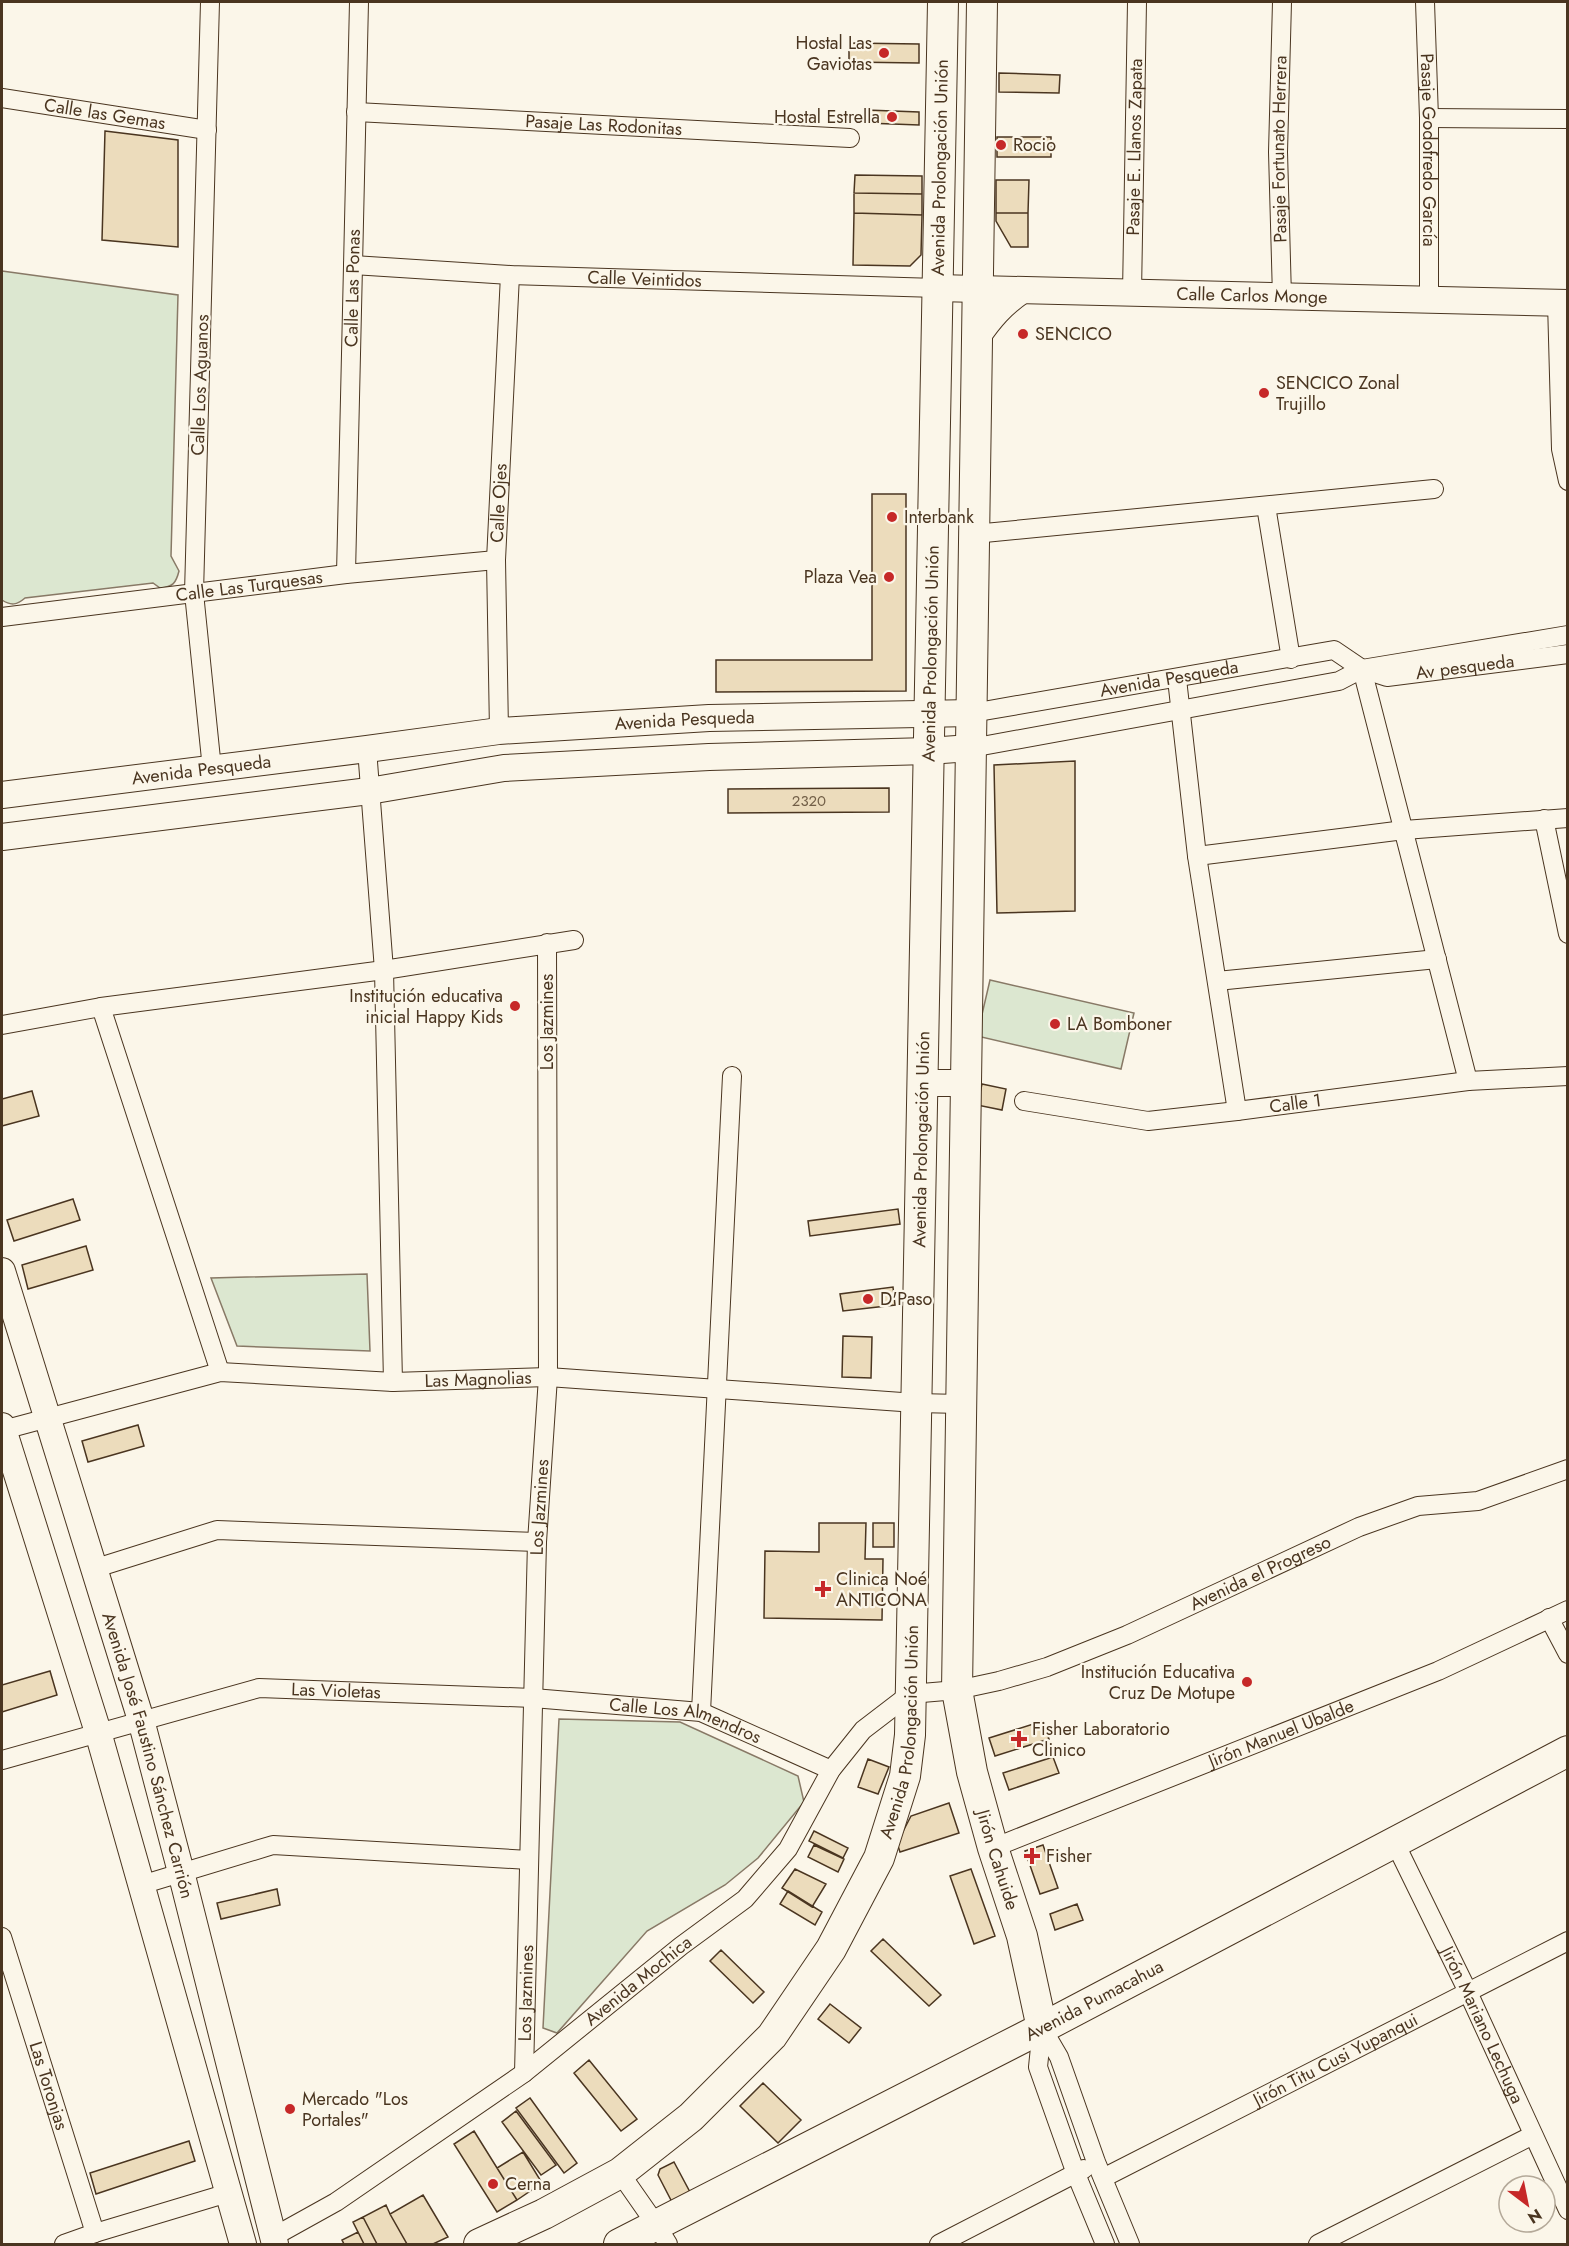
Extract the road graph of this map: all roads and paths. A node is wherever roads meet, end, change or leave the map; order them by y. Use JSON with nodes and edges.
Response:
{"nodes":[{"id":1,"x":210,"y":2,"type":"edge"},
{"id":2,"x":359,"y":2,"type":"edge"},
{"id":3,"x":943,"y":2,"type":"edge"},
{"id":4,"x":982,"y":2,"type":"edge"},
{"id":5,"x":1137,"y":2,"type":"edge"},
{"id":6,"x":1282,"y":2,"type":"edge"},
{"id":7,"x":1425,"y":2,"type":"edge"},
{"id":8,"x":2,"y":98,"type":"edge"},
{"id":9,"x":356,"y":112,"type":"junction"},
{"id":10,"x":1429,"y":118,"type":"junction"},
{"id":11,"x":1568,"y":119,"type":"edge"},
{"id":12,"x":207,"y":130,"type":"junction"},
{"id":13,"x":850,"y":138,"type":"dead end"},
{"id":14,"x":353,"y":265,"type":"junction"},
{"id":15,"x":510,"y":274,"type":"junction"},
{"id":16,"x":937,"y":288,"type":"junction"},
{"id":17,"x":978,"y":290,"type":"junction"},
{"id":18,"x":1021,"y":291,"type":"junction"},
{"id":19,"x":1132,"y":293,"type":"junction"},
{"id":20,"x":1282,"y":297,"type":"junction"},
{"id":21,"x":1429,"y":299,"type":"junction"},
{"id":22,"x":1562,"y":302,"type":"edge"},
{"id":23,"x":977,"y":337,"type":"junction"},
{"id":24,"x":1564,"y":448,"type":"edge"},
{"id":25,"x":1568,"y":481,"type":"edge"},
{"id":26,"x":1434,"y":489,"type":"dead end"},
{"id":27,"x":1266,"y":506,"type":"junction"},
{"id":28,"x":974,"y":534,"type":"junction"},
{"id":29,"x":496,"y":560,"type":"junction"},
{"id":30,"x":346,"y":574,"type":"junction"},
{"id":31,"x":194,"y":593,"type":"junction"},
{"id":32,"x":2,"y":617,"type":"edge"},
{"id":33,"x":1568,"y":635,"type":"edge"},
{"id":34,"x":1568,"y":654,"type":"edge"},
{"id":35,"x":1291,"y":659,"type":"junction"},
{"id":36,"x":1362,"y":669,"type":"junction"},
{"id":37,"x":1177,"y":679,"type":"junction"},
{"id":38,"x":1180,"y":711,"type":"junction"},
{"id":39,"x":972,"y":713,"type":"junction"},
{"id":40,"x":929,"y":714,"type":"junction"},
{"id":41,"x":709,"y":718,"type":"junction"},
{"id":42,"x":499,"y":731,"type":"junction"},
{"id":43,"x":971,"y":747,"type":"junction"},
{"id":44,"x":367,"y":749,"type":"junction"},
{"id":45,"x":928,"y":751,"type":"junction"},
{"id":46,"x":709,"y":757,"type":"junction"},
{"id":47,"x":212,"y":769,"type":"junction"},
{"id":48,"x":369,"y":791,"type":"junction"},
{"id":49,"x":2,"y":795,"type":"edge"},
{"id":50,"x":1568,"y":818,"type":"edge"},
{"id":51,"x":1544,"y":819,"type":"junction"},
{"id":52,"x":1404,"y":830,"type":"junction"},
{"id":53,"x":2,"y":837,"type":"edge"},
{"id":54,"x":1197,"y":856,"type":"junction"},
{"id":55,"x":1568,"y":934,"type":"edge"},
{"id":56,"x":574,"y":940,"type":"dead end"},
{"id":57,"x":547,"y":943,"type":"junction"},
{"id":58,"x":1437,"y":958,"type":"junction"},
{"id":59,"x":384,"y":970,"type":"junction"},
{"id":60,"x":1217,"y":981,"type":"junction"},
{"id":61,"x":101,"y":1007,"type":"junction"},
{"id":62,"x":2,"y":1025,"type":"edge"},
{"id":63,"x":732,"y":1076,"type":"dead end"},
{"id":64,"x":1568,"y":1076,"type":"edge"},
{"id":65,"x":1468,"y":1081,"type":"junction"},
{"id":66,"x":922,"y":1083,"type":"junction"},
{"id":67,"x":966,"y":1083,"type":"junction"},
{"id":68,"x":1024,"y":1101,"type":"dead end"},
{"id":69,"x":1237,"y":1111,"type":"junction"},
{"id":70,"x":2,"y":1271,"type":"edge"},
{"id":71,"x":220,"y":1372,"type":"junction"},
{"id":72,"x":548,"y":1377,"type":"junction"},
{"id":73,"x":393,"y":1382,"type":"junction"},
{"id":74,"x":717,"y":1389,"type":"junction"},
{"id":75,"x":916,"y":1403,"type":"junction"},
{"id":76,"x":962,"y":1404,"type":"junction"},
{"id":77,"x":47,"y":1418,"type":"junction"},
{"id":78,"x":2,"y":1428,"type":"edge"},
{"id":79,"x":1568,"y":1468,"type":"edge"},
{"id":80,"x":537,"y":1542,"type":"junction"},
{"id":81,"x":93,"y":1569,"type":"junction"},
{"id":82,"x":1568,"y":1610,"type":"edge"},
{"id":83,"x":1550,"y":1618,"type":"junction"},
{"id":84,"x":1568,"y":1654,"type":"edge"},
{"id":85,"x":957,"y":1690,"type":"junction"},
{"id":86,"x":910,"y":1694,"type":"junction"},
{"id":87,"x":533,"y":1698,"type":"junction"},
{"id":88,"x":701,"y":1712,"type":"junction"},
{"id":89,"x":141,"y":1720,"type":"junction"},
{"id":90,"x":98,"y":1732,"type":"junction"},
{"id":91,"x":1568,"y":1751,"type":"edge"},
{"id":92,"x":2,"y":1760,"type":"edge"},
{"id":93,"x":831,"y":1770,"type":"junction"},
{"id":94,"x":1395,"y":1843,"type":"junction"},
{"id":95,"x":993,"y":1848,"type":"junction"},
{"id":96,"x":529,"y":1860,"type":"junction"},
{"id":97,"x":182,"y":1872,"type":"junction"},
{"id":98,"x":141,"y":1885,"type":"junction"},
{"id":99,"x":2,"y":1937,"type":"edge"},
{"id":100,"x":1568,"y":1941,"type":"edge"},
{"id":101,"x":1467,"y":1990,"type":"junction"},
{"id":102,"x":1042,"y":2028,"type":"junction"},
{"id":103,"x":524,"y":2073,"type":"junction"},
{"id":104,"x":1533,"y":2135,"type":"junction"},
{"id":105,"x":1100,"y":2170,"type":"junction"},
{"id":106,"x":620,"y":2173,"type":"junction"},
{"id":107,"x":1076,"y":2174,"type":"junction"},
{"id":108,"x":228,"y":2193,"type":"junction"},
{"id":109,"x":1568,"y":2210,"type":"edge"},
{"id":110,"x":95,"y":2233,"type":"junction"},
{"id":111,"x":662,"y":2235,"type":"edge"},
{"id":112,"x":274,"y":2241,"type":"edge"},
{"id":113,"x":64,"y":2244,"type":"edge"},
{"id":114,"x":243,"y":2244,"type":"edge"},
{"id":115,"x":479,"y":2244,"type":"edge"},
{"id":116,"x":619,"y":2244,"type":"edge"},
{"id":117,"x":939,"y":2244,"type":"edge"},
{"id":118,"x":1105,"y":2244,"type":"edge"},
{"id":119,"x":1130,"y":2244,"type":"edge"},
{"id":120,"x":1318,"y":2244,"type":"edge"}],
"edges":[{"from":1,"to":12,"type":"street","name":"Calle Los Aguanos"},
{"from":2,"to":9,"type":"street","name":"Calle Las Ponas"},
{"from":3,"to":16,"type":"main road","name":"Avenida Prolongación Unión"},
{"from":4,"to":17,"type":"main road"},
{"from":5,"to":19,"type":"street","name":"Pasaje E. Llanos Zapata"},
{"from":6,"to":20,"type":"street","name":"Pasaje Fortunato Herrera"},
{"from":7,"to":10,"type":"street","name":"Pasaje Godofredo García"},
{"from":8,"to":12,"type":"street","name":"Calle las Gemas"},
{"from":9,"to":13,"type":"street","name":"Pasaje Las Rodonitas"},
{"from":9,"to":14,"type":"street","name":"Calle Las Ponas"},
{"from":10,"to":11,"type":"street"},
{"from":10,"to":21,"type":"street","name":"Pasaje Godofredo García"},
{"from":12,"to":31,"type":"street","name":"Calle Los Aguanos"},
{"from":14,"to":15,"type":"street","name":"Calle Veintidos"},
{"from":14,"to":30,"type":"street","name":"Calle Las Ponas"},
{"from":15,"to":16,"type":"street","name":"Calle Veintidos"},
{"from":15,"to":29,"type":"street","name":"Calle Ojes"},
{"from":16,"to":17,"type":"main road","name":"Calle Carlos Monge"},
{"from":16,"to":40,"type":"main road","name":"Avenida Prolongación Unión"},
{"from":17,"to":18,"type":"main road","name":"Calle Carlos Monge"},
{"from":17,"to":23,"type":"main road"},
{"from":18,"to":19,"type":"main road","name":"Calle Carlos Monge"},
{"from":18,"to":23,"type":"main road"},
{"from":19,"to":20,"type":"main road","name":"Calle Carlos Monge"},
{"from":20,"to":21,"type":"main road","name":"Calle Carlos Monge"},
{"from":21,"to":22,"type":"main road","name":"Calle Carlos Monge"},
{"from":22,"to":24,"type":"street"},
{"from":23,"to":28,"type":"main road"},
{"from":24,"to":25,"type":"street"},
{"from":26,"to":27,"type":"street"},
{"from":27,"to":28,"type":"street"},
{"from":27,"to":35,"type":"street"},
{"from":28,"to":39,"type":"main road"},
{"from":29,"to":30,"type":"street","name":"Calle Las Turquesas"},
{"from":29,"to":42,"type":"street","name":"Calle Ojes"},
{"from":30,"to":31,"type":"street","name":"Calle Las Turquesas"},
{"from":31,"to":32,"type":"street","name":"Calle Las Turquesas"},
{"from":31,"to":47,"type":"street","name":"Calle Los Aguanos"},
{"from":33,"to":36,"type":"street","name":"Avenida Pesqueda"},
{"from":34,"to":36,"type":"street","name":"Av pesqueda"},
{"from":35,"to":36,"type":"street","name":"Avenida Pesqueda"},
{"from":35,"to":37,"type":"street","name":"Avenida Pesqueda"},
{"from":36,"to":38,"type":"street","name":"Avenida Pesqueda"},
{"from":36,"to":52,"type":"street"},
{"from":37,"to":38,"type":"street"},
{"from":37,"to":39,"type":"street","name":"Avenida Pesqueda"},
{"from":38,"to":43,"type":"street","name":"Avenida Pesqueda"},
{"from":38,"to":54,"type":"street"},
{"from":39,"to":40,"type":"main road","name":"Avenida Pesqueda"},
{"from":39,"to":43,"type":"main road"},
{"from":40,"to":41,"type":"main road","name":"Avenida Pesqueda"},
{"from":40,"to":45,"type":"main road","name":"Avenida Prolongación Unión"},
{"from":41,"to":42,"type":"main road","name":"Avenida Pesqueda"},
{"from":41,"to":46,"type":"main road"},
{"from":42,"to":44,"type":"main road","name":"Avenida Pesqueda"},
{"from":43,"to":45,"type":"main road","name":"Avenida Pesqueda"},
{"from":43,"to":67,"type":"main road"},
{"from":44,"to":47,"type":"main road","name":"Avenida Pesqueda"},
{"from":44,"to":48,"type":"street"},
{"from":45,"to":46,"type":"main road","name":"Avenida Pesqueda"},
{"from":45,"to":66,"type":"main road","name":"Avenida Prolongación Unión"},
{"from":46,"to":48,"type":"main road","name":"Avenida Pesqueda"},
{"from":47,"to":49,"type":"main road","name":"Avenida Pesqueda"},
{"from":48,"to":53,"type":"main road","name":"Avenida Pesqueda"},
{"from":48,"to":59,"type":"street"},
{"from":50,"to":51,"type":"street"},
{"from":51,"to":52,"type":"street"},
{"from":51,"to":55,"type":"street"},
{"from":52,"to":54,"type":"street"},
{"from":52,"to":58,"type":"street"},
{"from":54,"to":60,"type":"street"},
{"from":56,"to":57,"type":"street"},
{"from":57,"to":59,"type":"street"},
{"from":57,"to":72,"type":"street","name":"Los Jazmines"},
{"from":58,"to":60,"type":"street"},
{"from":58,"to":65,"type":"street"},
{"from":59,"to":61,"type":"street"},
{"from":59,"to":73,"type":"street"},
{"from":60,"to":69,"type":"street"},
{"from":61,"to":62,"type":"street"},
{"from":61,"to":71,"type":"street"},
{"from":63,"to":74,"type":"street"},
{"from":64,"to":65,"type":"street","name":"Calle 1"},
{"from":65,"to":69,"type":"street","name":"Calle 1"},
{"from":66,"to":67,"type":"main road"},
{"from":66,"to":75,"type":"main road","name":"Avenida Prolongación Unión"},
{"from":67,"to":76,"type":"main road"},
{"from":68,"to":69,"type":"street","name":"Calle 1"},
{"from":70,"to":77,"type":"main road","name":"Avenida José Faustino Sánchez Carrión"},
{"from":71,"to":73,"type":"street","name":"Las Magnolias"},
{"from":71,"to":77,"type":"street","name":"Las Magnolias"},
{"from":72,"to":73,"type":"street","name":"Las Magnolias"},
{"from":72,"to":74,"type":"street","name":"Las Magnolias"},
{"from":72,"to":80,"type":"street","name":"Los Jazmines"},
{"from":74,"to":75,"type":"street","name":"Las Magnolias"},
{"from":74,"to":88,"type":"street"},
{"from":75,"to":76,"type":"street","name":"Las Magnolias"},
{"from":75,"to":86,"type":"main road","name":"Avenida Prolongación Unión"},
{"from":76,"to":85,"type":"main road"},
{"from":77,"to":78,"type":"street","name":"Las Magnolias"},
{"from":77,"to":81,"type":"main road","name":"Avenida José Faustino Sánchez Carrión"},
{"from":78,"to":90,"type":"main road"},
{"from":79,"to":85,"type":"street","name":"Avenida el Progreso"},
{"from":80,"to":81,"type":"street"},
{"from":80,"to":87,"type":"street","name":"Los Jazmines"},
{"from":81,"to":89,"type":"main road","name":"Avenida José Faustino Sánchez Carrión"},
{"from":82,"to":83,"type":"street","name":"Jirón Manuel Ubalde"},
{"from":83,"to":84,"type":"street"},
{"from":83,"to":95,"type":"street","name":"Jirón Manuel Ubalde"},
{"from":85,"to":86,"type":"street"},
{"from":85,"to":95,"type":"main road","name":"Jirón Cahuide"},
{"from":86,"to":93,"type":"street","name":"Avenida Mochica"},
{"from":86,"to":106,"type":"main road","name":"Avenida Prolongación Unión"},
{"from":87,"to":88,"type":"street","name":"Calle Los Almendros"},
{"from":87,"to":89,"type":"street","name":"Las Violetas"},
{"from":87,"to":96,"type":"street","name":"Los Jazmines"},
{"from":88,"to":93,"type":"street","name":"Calle Los Almendros"},
{"from":89,"to":90,"type":"street","name":"Las Violetas"},
{"from":89,"to":97,"type":"main road","name":"Avenida José Faustino Sánchez Carrión"},
{"from":90,"to":92,"type":"street","name":"Las Violetas"},
{"from":90,"to":98,"type":"main road"},
{"from":91,"to":94,"type":"main road","name":"Avenida Pumacahua"},
{"from":93,"to":103,"type":"street","name":"Avenida Mochica"},
{"from":94,"to":101,"type":"street","name":"Jirón Mariano Lechuga"},
{"from":94,"to":102,"type":"main road","name":"Avenida Pumacahua"},
{"from":95,"to":102,"type":"main road","name":"Jirón Cahuide"},
{"from":96,"to":97,"type":"street"},
{"from":96,"to":103,"type":"street","name":"Los Jazmines"},
{"from":97,"to":98,"type":"street"},
{"from":97,"to":112,"type":"main road","name":"Avenida José Faustino Sánchez Carrión"},
{"from":98,"to":108,"type":"main road"},
{"from":99,"to":110,"type":"street","name":"Las Toronjas"},
{"from":100,"to":101,"type":"street","name":"Jirón Titu Cusi Yupanqui"},
{"from":101,"to":104,"type":"street","name":"Jirón Mariano Lechuga"},
{"from":101,"to":105,"type":"street","name":"Jirón Titu Cusi Yupanqui"},
{"from":102,"to":105,"type":"street","name":"Jirón Cahuide"},
{"from":102,"to":107,"type":"street","name":"Jirón Cahuide"},
{"from":102,"to":111,"type":"main road","name":"Avenida Pumacahua"},
{"from":103,"to":112,"type":"street","name":"Avenida Mochica"},
{"from":104,"to":109,"type":"street","name":"Jirón Mariano Lechuga"},
{"from":104,"to":120,"type":"street"},
{"from":105,"to":107,"type":"street","name":"Jirón Titu Cusi Yupanqui"},
{"from":105,"to":119,"type":"street","name":"Jirón Cahuide"},
{"from":106,"to":111,"type":"street"},
{"from":106,"to":115,"type":"main road"},
{"from":107,"to":117,"type":"street","name":"Jirón Titu Cusi Yupanqui"},
{"from":107,"to":118,"type":"street","name":"Jirón Cahuide"},
{"from":108,"to":110,"type":"street"},
{"from":108,"to":114,"type":"main road"},
{"from":110,"to":113,"type":"street"},
{"from":111,"to":116,"type":"main road","name":"Avenida Pumacahua"}]}
